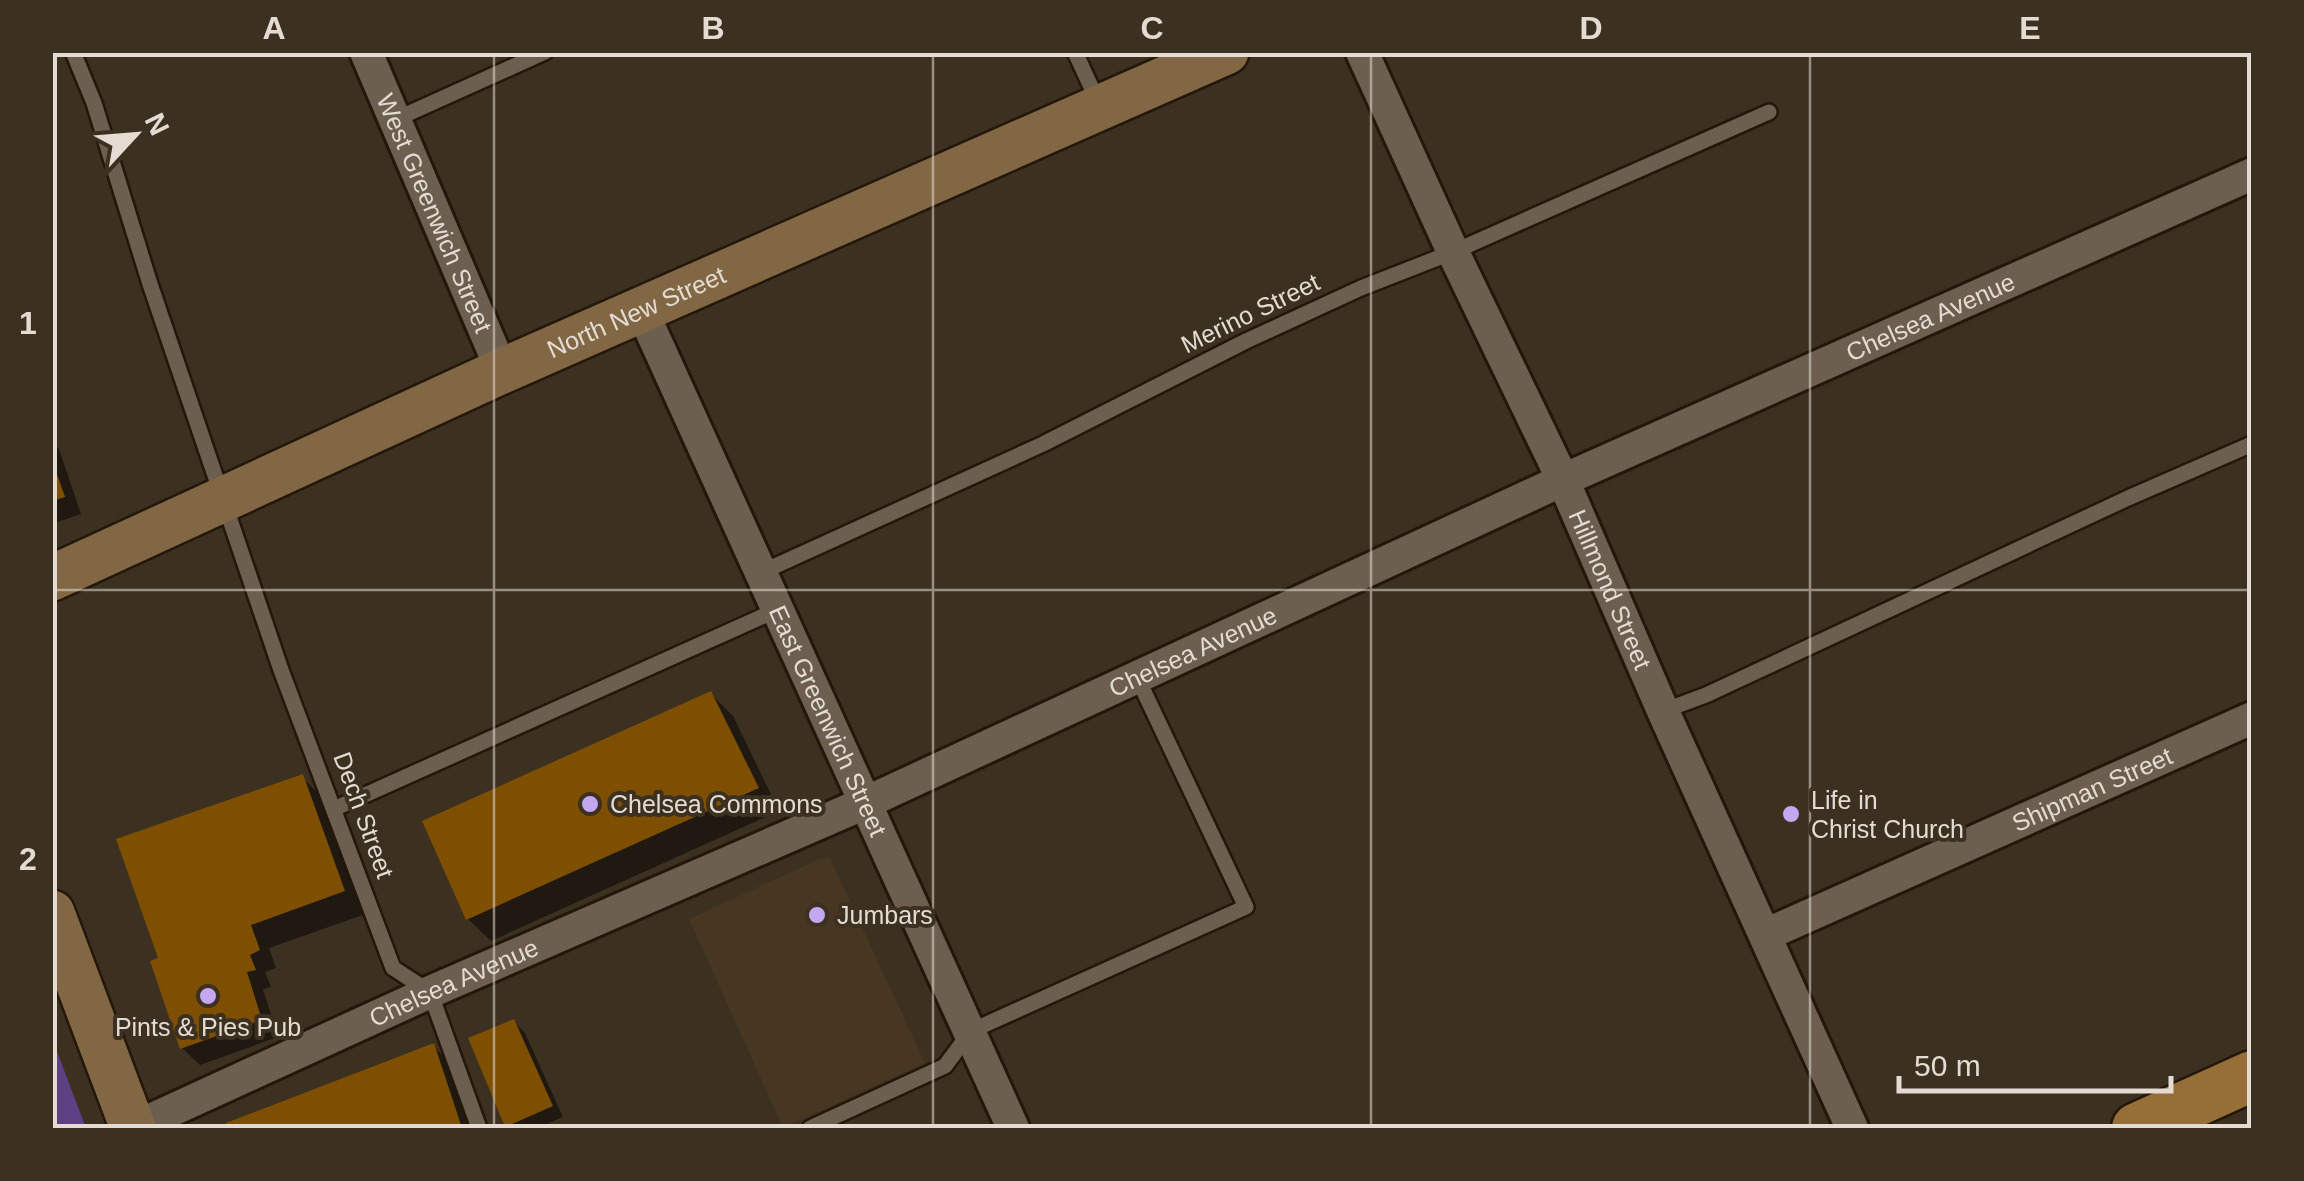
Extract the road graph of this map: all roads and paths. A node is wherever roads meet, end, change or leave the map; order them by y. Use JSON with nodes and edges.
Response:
{"nodes":[{"id":1,"x":73,"y":52,"type":"edge"},
{"id":2,"x":366,"y":52,"type":"edge"},
{"id":3,"x":545,"y":52,"type":"edge"},
{"id":4,"x":1075,"y":52,"type":"edge"},
{"id":5,"x":1226,"y":52,"type":"edge"},
{"id":6,"x":1362,"y":52,"type":"edge"},
{"id":7,"x":1100,"y":108,"type":"junction"},
{"id":8,"x":1769,"y":112,"type":"dead end"},
{"id":9,"x":394,"y":120,"type":"junction"},
{"id":10,"x":2252,"y":174,"type":"edge"},
{"id":11,"x":1453,"y":252,"type":"junction"},
{"id":12,"x":642,"y":312,"type":"junction"},
{"id":13,"x":502,"y":372,"type":"junction"},
{"id":14,"x":2252,"y":444,"type":"edge"},
{"id":15,"x":1563,"y":480,"type":"junction"},
{"id":16,"x":226,"y":501,"type":"junction"},
{"id":17,"x":760,"y":573,"type":"junction"},
{"id":18,"x":52,"y":578,"type":"edge"},
{"id":19,"x":777,"y":610,"type":"junction"},
{"id":20,"x":1138,"y":677,"type":"junction"},
{"id":21,"x":1663,"y":711,"type":"junction"},
{"id":22,"x":2252,"y":718,"type":"edge"},
{"id":23,"x":865,"y":803,"type":"junction"},
{"id":24,"x":336,"y":808,"type":"junction"},
{"id":25,"x":52,"y":914,"type":"edge"},
{"id":26,"x":1765,"y":935,"type":"junction"},
{"id":27,"x":430,"y":992,"type":"junction"},
{"id":28,"x":971,"y":1032,"type":"junction"},
{"id":29,"x":2252,"y":1076,"type":"edge"},
{"id":30,"x":133,"y":1128,"type":"edge"},
{"id":31,"x":479,"y":1128,"type":"edge"},
{"id":32,"x":810,"y":1128,"type":"edge"},
{"id":33,"x":1013,"y":1128,"type":"edge"},
{"id":34,"x":1852,"y":1128,"type":"edge"},
{"id":35,"x":2138,"y":1128,"type":"edge"}],
"edges":[{"from":1,"to":16,"type":"lane","name":"Dech Street"},
{"from":2,"to":9,"type":"street","name":"West Greenwich Street"},
{"from":3,"to":9,"type":"lane"},
{"from":4,"to":7,"type":"lane"},
{"from":5,"to":7,"type":"street","name":"North New Street"},
{"from":6,"to":11,"type":"street","name":"Hillmond Street"},
{"from":7,"to":12,"type":"street","name":"North New Street"},
{"from":8,"to":11,"type":"lane","name":"Merino Street"},
{"from":9,"to":13,"type":"street","name":"West Greenwich Street"},
{"from":10,"to":15,"type":"street","name":"Chelsea Avenue"},
{"from":11,"to":15,"type":"street","name":"Hillmond Street"},
{"from":11,"to":17,"type":"lane","name":"Merino Street"},
{"from":12,"to":13,"type":"street","name":"North New Street"},
{"from":12,"to":17,"type":"street","name":"East Greenwich Street"},
{"from":13,"to":16,"type":"street","name":"North New Street"},
{"from":14,"to":21,"type":"lane"},
{"from":15,"to":20,"type":"street","name":"Chelsea Avenue"},
{"from":15,"to":21,"type":"street","name":"Hillmond Street"},
{"from":16,"to":18,"type":"street","name":"North New Street"},
{"from":16,"to":24,"type":"lane","name":"Dech Street"},
{"from":17,"to":19,"type":"street","name":"East Greenwich Street"},
{"from":19,"to":23,"type":"street","name":"East Greenwich Street"},
{"from":19,"to":24,"type":"lane"},
{"from":20,"to":23,"type":"street","name":"Chelsea Avenue"},
{"from":20,"to":28,"type":"lane"},
{"from":21,"to":26,"type":"street","name":"Hillmond Street"},
{"from":22,"to":26,"type":"street","name":"Shipman Street"},
{"from":23,"to":27,"type":"street","name":"Chelsea Avenue"},
{"from":23,"to":28,"type":"street","name":"East Greenwich Street"},
{"from":24,"to":27,"type":"lane","name":"Dech Street"},
{"from":25,"to":30,"type":"street"},
{"from":26,"to":34,"type":"street","name":"Hillmond Street"},
{"from":27,"to":30,"type":"street","name":"Chelsea Avenue"},
{"from":27,"to":31,"type":"lane"},
{"from":28,"to":32,"type":"lane"},
{"from":28,"to":33,"type":"street","name":"East Greenwich Street"},
{"from":29,"to":35,"type":"main road"}]}
